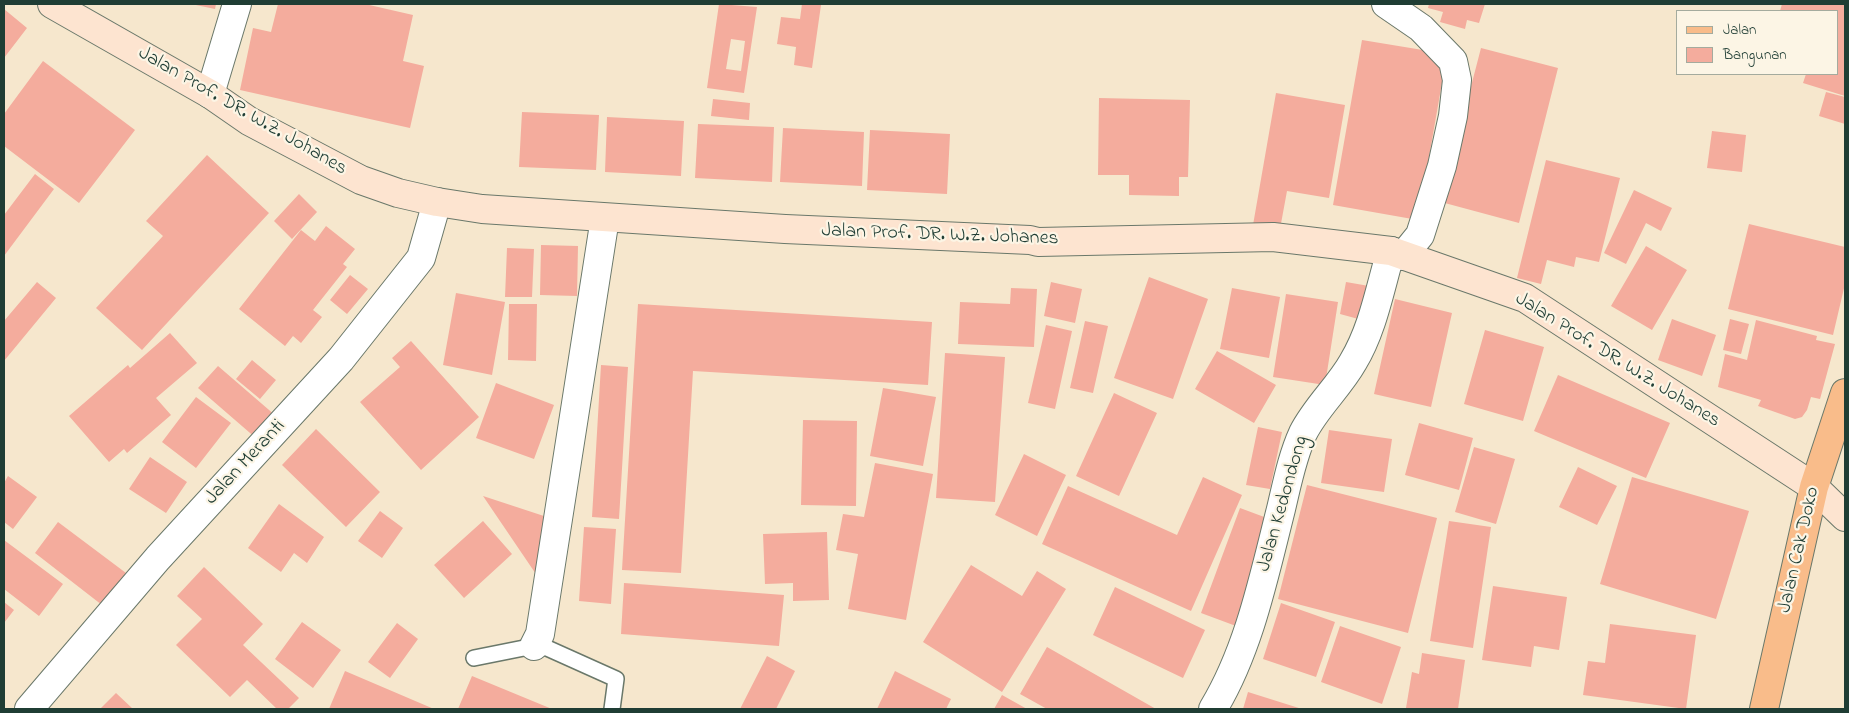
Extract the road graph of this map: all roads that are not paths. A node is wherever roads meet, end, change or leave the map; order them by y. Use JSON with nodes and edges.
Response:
{"nodes":[{"id":1,"x":52,"y":4,"type":"edge"},
{"id":2,"x":237,"y":4,"type":"edge"},
{"id":3,"x":1386,"y":4,"type":"edge"},
{"id":4,"x":210,"y":94,"type":"junction"},
{"id":5,"x":437,"y":202,"type":"junction"},
{"id":6,"x":606,"y":218,"type":"junction"},
{"id":7,"x":1397,"y":254,"type":"junction"},
{"id":8,"x":1845,"y":393,"type":"edge"},
{"id":9,"x":1814,"y":487,"type":"junction"},
{"id":10,"x":1845,"y":517,"type":"edge"},
{"id":11,"x":534,"y":646,"type":"junction"},
{"id":12,"x":474,"y":658,"type":"dead end"},
{"id":13,"x":29,"y":709,"type":"edge"},
{"id":14,"x":612,"y":709,"type":"edge"},
{"id":15,"x":1213,"y":709,"type":"edge"},
{"id":16,"x":1764,"y":709,"type":"edge"}],
"edges":[{"from":1,"to":4,"type":"street","name":"Jalan Prof. DR. W.Z. Johanes"},
{"from":2,"to":4,"type":"street"},
{"from":3,"to":7,"type":"street"},
{"from":4,"to":5,"type":"street","name":"Jalan Prof. DR. W.Z. Johanes"},
{"from":5,"to":6,"type":"street","name":"Jalan Prof. DR. W.Z. Johanes"},
{"from":5,"to":13,"type":"street","name":"Jalan Meranti"},
{"from":6,"to":7,"type":"street","name":"Jalan Prof. DR. W.Z. Johanes"},
{"from":6,"to":11,"type":"street"},
{"from":7,"to":9,"type":"street","name":"Jalan Prof. DR. W.Z. Johanes"},
{"from":7,"to":15,"type":"street","name":"Jalan Kedondong"},
{"from":8,"to":9,"type":"main road","name":"Jalan Cak Doko"},
{"from":9,"to":10,"type":"street","name":"Jalan Prof. DR. W.Z. Johanes"},
{"from":9,"to":16,"type":"main road","name":"Jalan Cak Doko"},
{"from":11,"to":12,"type":"lane"},
{"from":11,"to":14,"type":"lane"}]}
